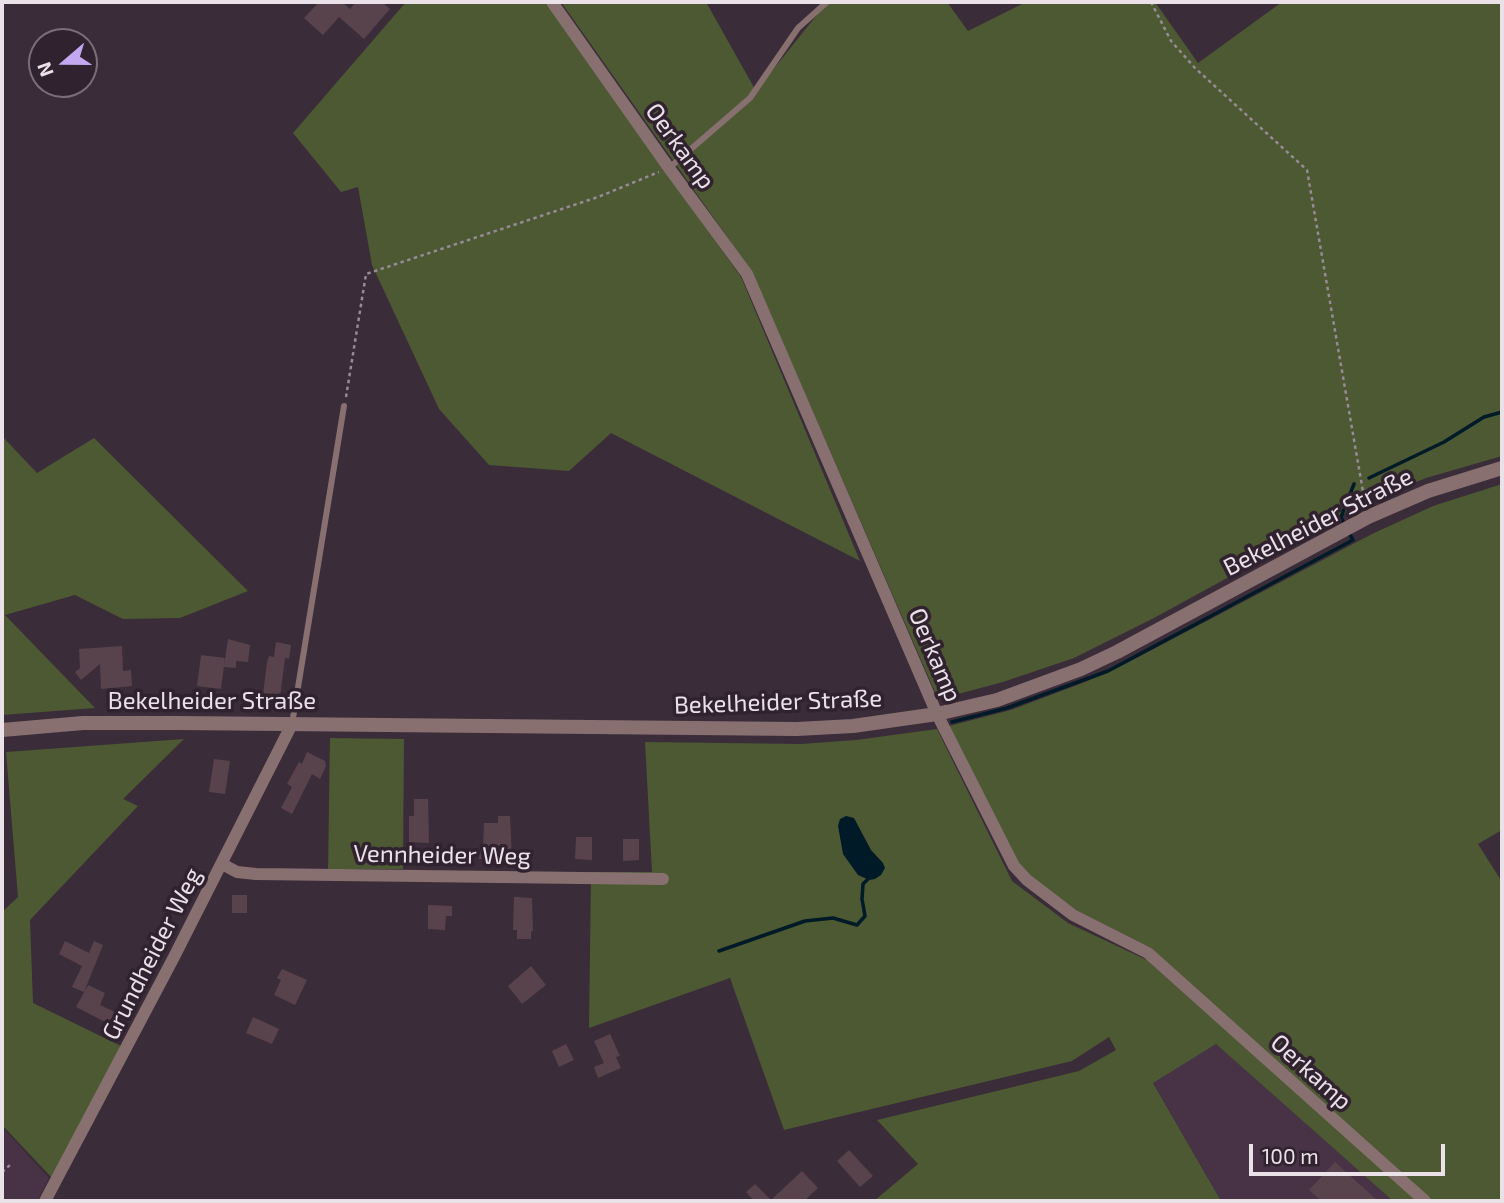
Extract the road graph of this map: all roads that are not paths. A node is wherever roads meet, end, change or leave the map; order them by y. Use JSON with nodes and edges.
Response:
{"nodes":[{"id":1,"x":552,"y":2,"type":"edge"},
{"id":2,"x":827,"y":2,"type":"edge"},
{"id":3,"x":669,"y":168,"type":"junction"},
{"id":4,"x":344,"y":406,"type":"road end"},
{"id":5,"x":1502,"y":468,"type":"edge"},
{"id":6,"x":937,"y":714,"type":"junction"},
{"id":7,"x":292,"y":724,"type":"junction"},
{"id":8,"x":2,"y":730,"type":"edge"},
{"id":9,"x":222,"y":864,"type":"junction"},
{"id":10,"x":663,"y":879,"type":"dead end"},
{"id":11,"x":45,"y":1201,"type":"edge"},
{"id":12,"x":1425,"y":1201,"type":"edge"}],
"edges":[{"from":1,"to":3,"type":"street","name":"Oerkamp"},
{"from":2,"to":3,"type":"lane"},
{"from":3,"to":6,"type":"street","name":"Oerkamp"},
{"from":4,"to":7,"type":"lane"},
{"from":5,"to":6,"type":"street","name":"Bekelheider Straße"},
{"from":6,"to":7,"type":"street","name":"Bekelheider Straße"},
{"from":6,"to":12,"type":"street","name":"Oerkamp"},
{"from":7,"to":8,"type":"street","name":"Bekelheider Straße"},
{"from":7,"to":9,"type":"street","name":"Grundheider Weg"},
{"from":9,"to":10,"type":"street","name":"Vennheider Weg"},
{"from":9,"to":11,"type":"street","name":"Grundheider Weg"}]}
